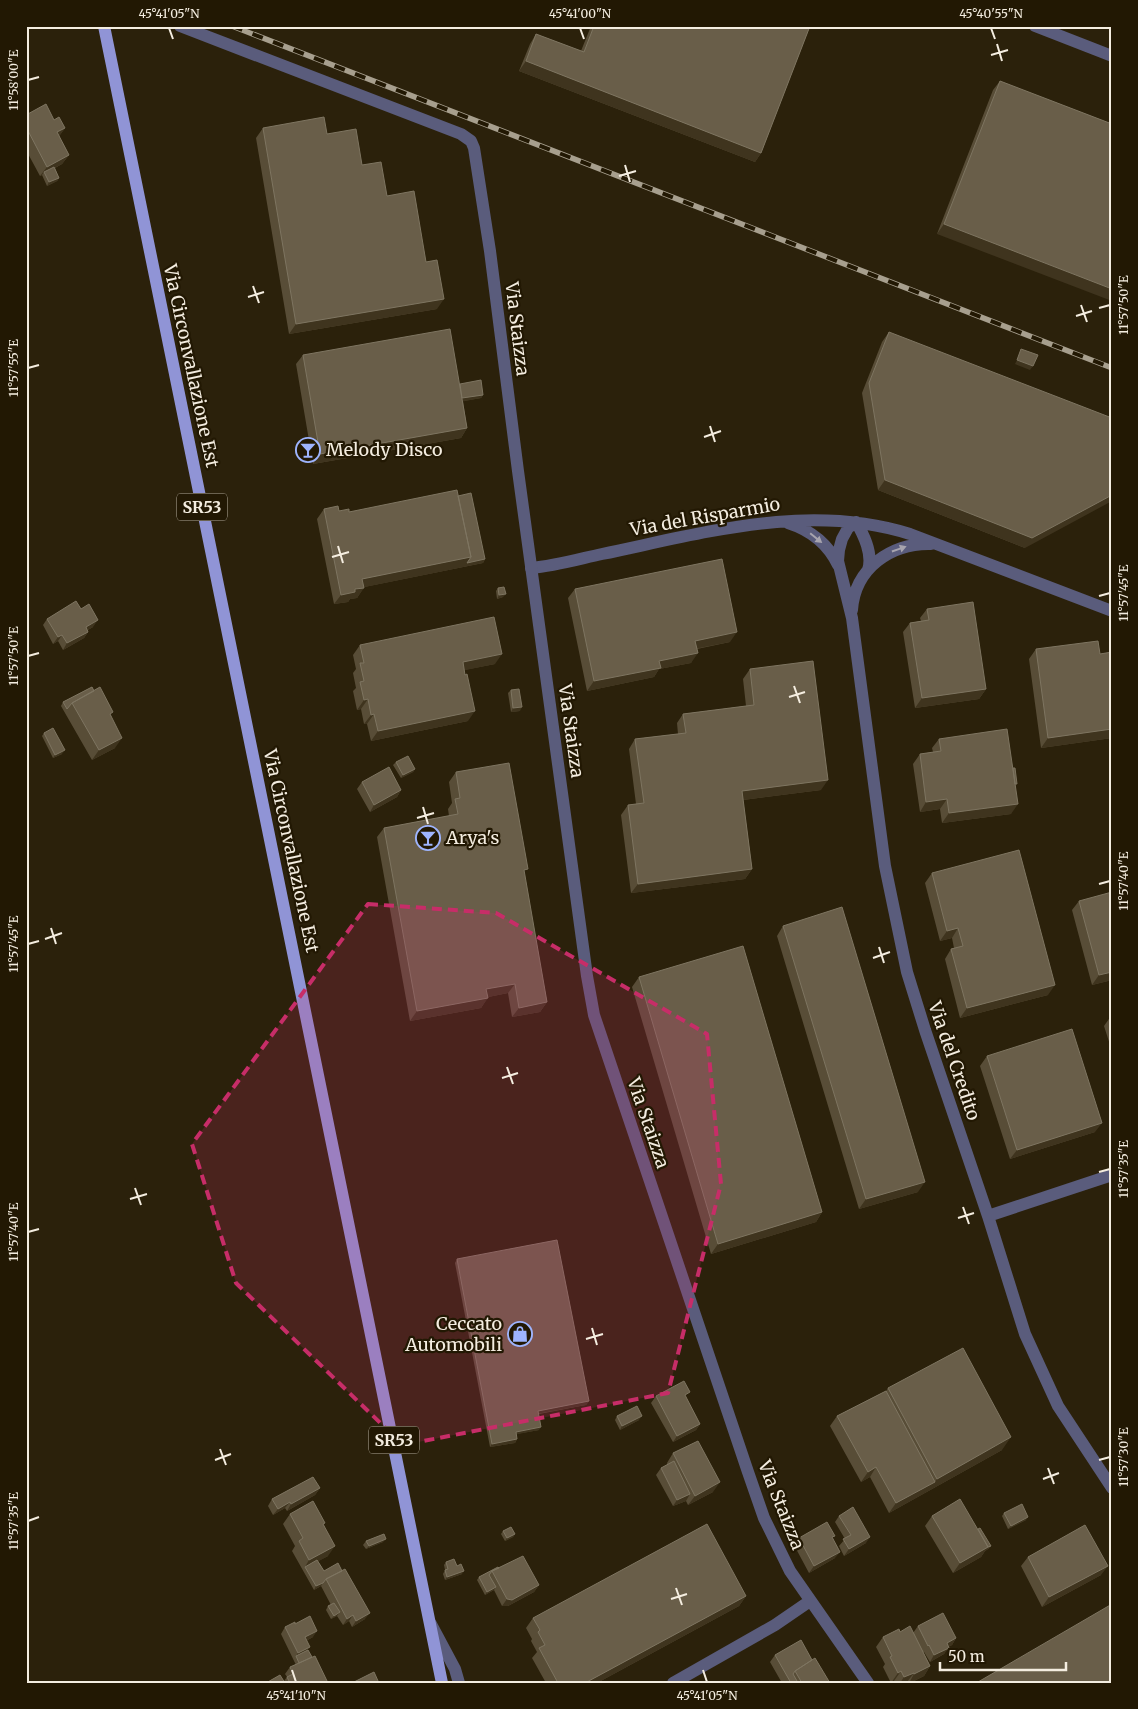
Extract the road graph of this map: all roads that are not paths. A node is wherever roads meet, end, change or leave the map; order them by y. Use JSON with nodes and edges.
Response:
{"nodes":[{"id":1,"x":180,"y":26,"type":"edge"},
{"id":2,"x":1035,"y":26,"type":"edge"},
{"id":3,"x":106,"y":32,"type":"edge"},
{"id":4,"x":1112,"y":56,"type":"edge"},
{"id":5,"x":781,"y":521,"type":"junction"},
{"id":6,"x":856,"y":522,"type":"junction"},
{"id":7,"x":936,"y":544,"type":"junction"},
{"id":8,"x":531,"y":568,"type":"junction"},
{"id":9,"x":839,"y":569,"type":"junction"},
{"id":10,"x":868,"y":570,"type":"junction"},
{"id":11,"x":1112,"y":611,"type":"edge"},
{"id":12,"x":852,"y":618,"type":"junction"},
{"id":13,"x":1112,"y":1175,"type":"edge"},
{"id":14,"x":988,"y":1216,"type":"junction"},
{"id":15,"x":1112,"y":1488,"type":"edge"},
{"id":16,"x":810,"y":1601,"type":"junction"},
{"id":17,"x":430,"y":1624,"type":"junction"},
{"id":18,"x":442,"y":1683,"type":"edge"},
{"id":19,"x":459,"y":1683,"type":"edge"},
{"id":20,"x":673,"y":1683,"type":"edge"},
{"id":21,"x":868,"y":1683,"type":"edge"}],
"edges":[{"from":1,"to":8,"type":"street","name":"Via Staizza"},
{"from":2,"to":4,"type":"street"},
{"from":3,"to":17,"type":"main road","name":"Via Circonvallazione Est","number":"SR53"},
{"from":5,"to":6,"type":"street","name":"Via del Risparmio"},
{"from":5,"to":8,"type":"street","name":"Via del Risparmio"},
{"from":5,"to":9,"type":"street","name":"Via del Credito","one_way":true},
{"from":6,"to":7,"type":"street","name":"Via del Risparmio"},
{"from":6,"to":9,"type":"street","name":"Via del Credito"},
{"from":6,"to":10,"type":"street"},
{"from":10,"to":7,"type":"street","name":"Via del Credito","one_way":true},
{"from":7,"to":11,"type":"street","name":"Via del Risparmio"},
{"from":8,"to":16,"type":"street","name":"Via Staizza"},
{"from":9,"to":12,"type":"street","name":"Via del Credito"},
{"from":10,"to":12,"type":"street","name":"Via del Credito"},
{"from":12,"to":14,"type":"street","name":"Via del Credito"},
{"from":13,"to":14,"type":"street"},
{"from":14,"to":15,"type":"street","name":"Via del Credito"},
{"from":16,"to":20,"type":"street"},
{"from":16,"to":21,"type":"street","name":"Via Staizza"},
{"from":17,"to":18,"type":"main road","name":"Via Circonvallazione Est","number":"SR53"},
{"from":17,"to":19,"type":"street"}]}
